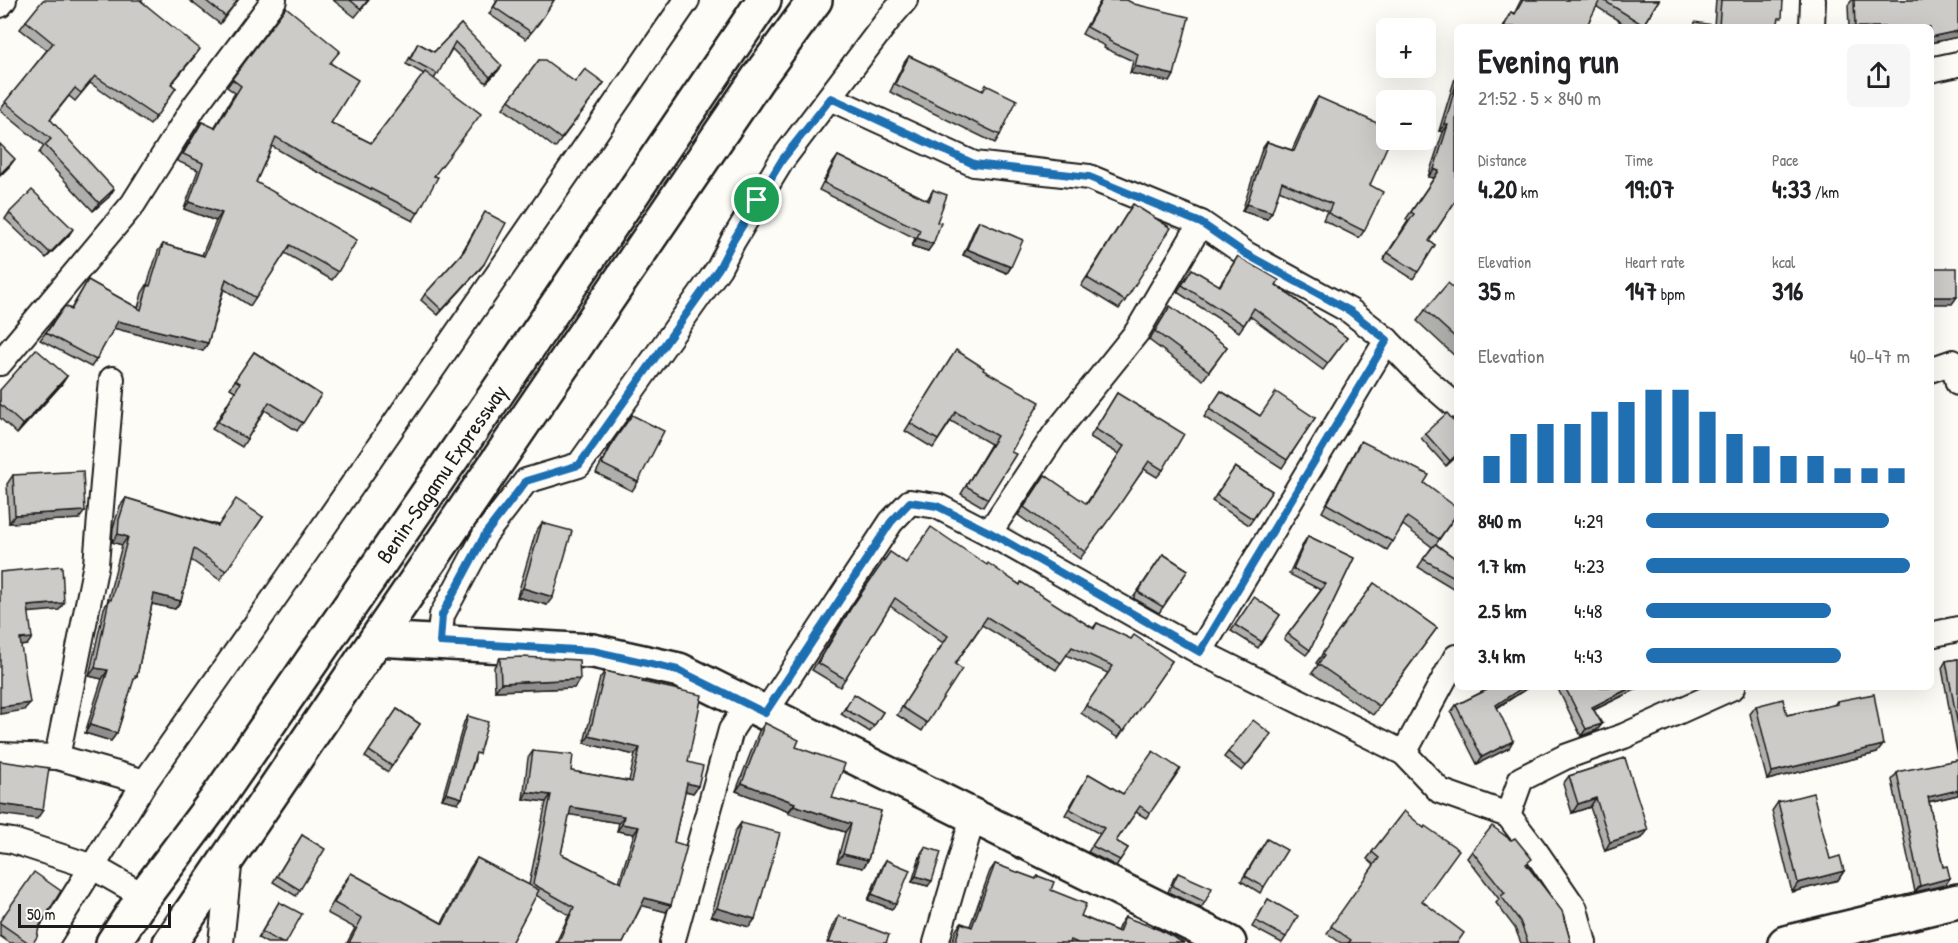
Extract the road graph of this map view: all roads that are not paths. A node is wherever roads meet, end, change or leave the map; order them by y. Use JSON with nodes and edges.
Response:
{"nodes":[{"id":1,"x":4,"y":0,"type":"edge"},
{"id":2,"x":274,"y":0,"type":"edge"},
{"id":3,"x":687,"y":0,"type":"edge"},
{"id":4,"x":764,"y":0,"type":"edge"},
{"id":5,"x":815,"y":0,"type":"edge"},
{"id":6,"x":905,"y":0,"type":"edge"},
{"id":7,"x":1813,"y":0,"type":"edge"},
{"id":8,"x":0,"y":5,"type":"edge"},
{"id":9,"x":1812,"y":24,"type":"edge"},
{"id":10,"x":1958,"y":64,"type":"edge"},
{"id":11,"x":1934,"y":69,"type":"edge"},
{"id":12,"x":831,"y":98,"type":"junction"},
{"id":13,"x":1201,"y":223,"type":"junction"},
{"id":14,"x":1387,"y":340,"type":"junction"},
{"id":15,"x":0,"y":363,"type":"edge"},
{"id":16,"x":112,"y":379,"type":"dead end"},
{"id":17,"x":1454,"y":404,"type":"edge"},
{"id":18,"x":989,"y":532,"type":"junction"},
{"id":19,"x":1958,"y":629,"type":"edge"},
{"id":20,"x":1934,"y":634,"type":"edge"},
{"id":21,"x":377,"y":639,"type":"junction"},
{"id":22,"x":440,"y":642,"type":"junction"},
{"id":23,"x":1200,"y":652,"type":"junction"},
{"id":24,"x":1454,"y":661,"type":"edge"},
{"id":25,"x":1726,"y":690,"type":"edge"},
{"id":26,"x":757,"y":709,"type":"junction"},
{"id":27,"x":1404,"y":753,"type":"junction"},
{"id":28,"x":0,"y":755,"type":"edge"},
{"id":29,"x":57,"y":757,"type":"junction"},
{"id":30,"x":145,"y":782,"type":"junction"},
{"id":31,"x":216,"y":800,"type":"junction"},
{"id":32,"x":1508,"y":815,"type":"junction"},
{"id":33,"x":973,"y":817,"type":"junction"},
{"id":34,"x":251,"y":823,"type":"junction"},
{"id":35,"x":0,"y":839,"type":"edge"},
{"id":36,"x":230,"y":854,"type":"junction"},
{"id":37,"x":93,"y":867,"type":"junction"},
{"id":38,"x":144,"y":896,"type":"junction"},
{"id":39,"x":1958,"y":901,"type":"edge"},
{"id":40,"x":45,"y":943,"type":"edge"},
{"id":41,"x":113,"y":943,"type":"edge"},
{"id":42,"x":170,"y":943,"type":"edge"},
{"id":43,"x":221,"y":943,"type":"edge"},
{"id":44,"x":672,"y":943,"type":"edge"},
{"id":45,"x":936,"y":943,"type":"edge"},
{"id":46,"x":1229,"y":943,"type":"edge"},
{"id":47,"x":1584,"y":943,"type":"edge"},
{"id":48,"x":1785,"y":943,"type":"edge"}],
"edges":[{"from":1,"to":8,"type":"street"},
{"from":2,"to":15,"type":"street"},
{"from":3,"to":30,"type":"street"},
{"from":4,"to":31,"type":"main road","name":"Benin-Sagamu Expressway"},
{"from":5,"to":21,"type":"main road","name":"Benin-Sagamu Expressway"},
{"from":6,"to":12,"type":"street"},
{"from":7,"to":9,"type":"street"},
{"from":10,"to":11,"type":"street"},
{"from":12,"to":13,"type":"street"},
{"from":12,"to":22,"type":"street"},
{"from":13,"to":14,"type":"street"},
{"from":13,"to":18,"type":"street"},
{"from":14,"to":17,"type":"street"},
{"from":14,"to":23,"type":"street"},
{"from":16,"to":29,"type":"street"},
{"from":18,"to":23,"type":"street"},
{"from":18,"to":26,"type":"street"},
{"from":19,"to":20,"type":"street"},
{"from":21,"to":22,"type":"main road"},
{"from":21,"to":34,"type":"main road","name":"Benin-Sagamu Expressway"},
{"from":22,"to":26,"type":"main road"},
{"from":23,"to":27,"type":"street"},
{"from":24,"to":27,"type":"street"},
{"from":25,"to":32,"type":"street"},
{"from":26,"to":33,"type":"main road"},
{"from":26,"to":44,"type":"street"},
{"from":27,"to":32,"type":"street"},
{"from":28,"to":29,"type":"street"},
{"from":29,"to":30,"type":"street"},
{"from":30,"to":37,"type":"street"},
{"from":31,"to":34,"type":"main road"},
{"from":31,"to":38,"type":"main road","name":"Benin-Sagamu Expressway"},
{"from":32,"to":47,"type":"street"},
{"from":33,"to":45,"type":"street"},
{"from":33,"to":46,"type":"main road"},
{"from":34,"to":36,"type":"main road","name":"Benin-Sagamu Expressway"},
{"from":35,"to":37,"type":"street"},
{"from":36,"to":42,"type":"main road","name":"Benin-Sagamu Expressway"},
{"from":36,"to":43,"type":"street"},
{"from":37,"to":38,"type":"street"},
{"from":37,"to":40,"type":"street"},
{"from":38,"to":41,"type":"main road","name":"Benin-Sagamu Expressway"},
{"from":39,"to":48,"type":"main road"}]}
